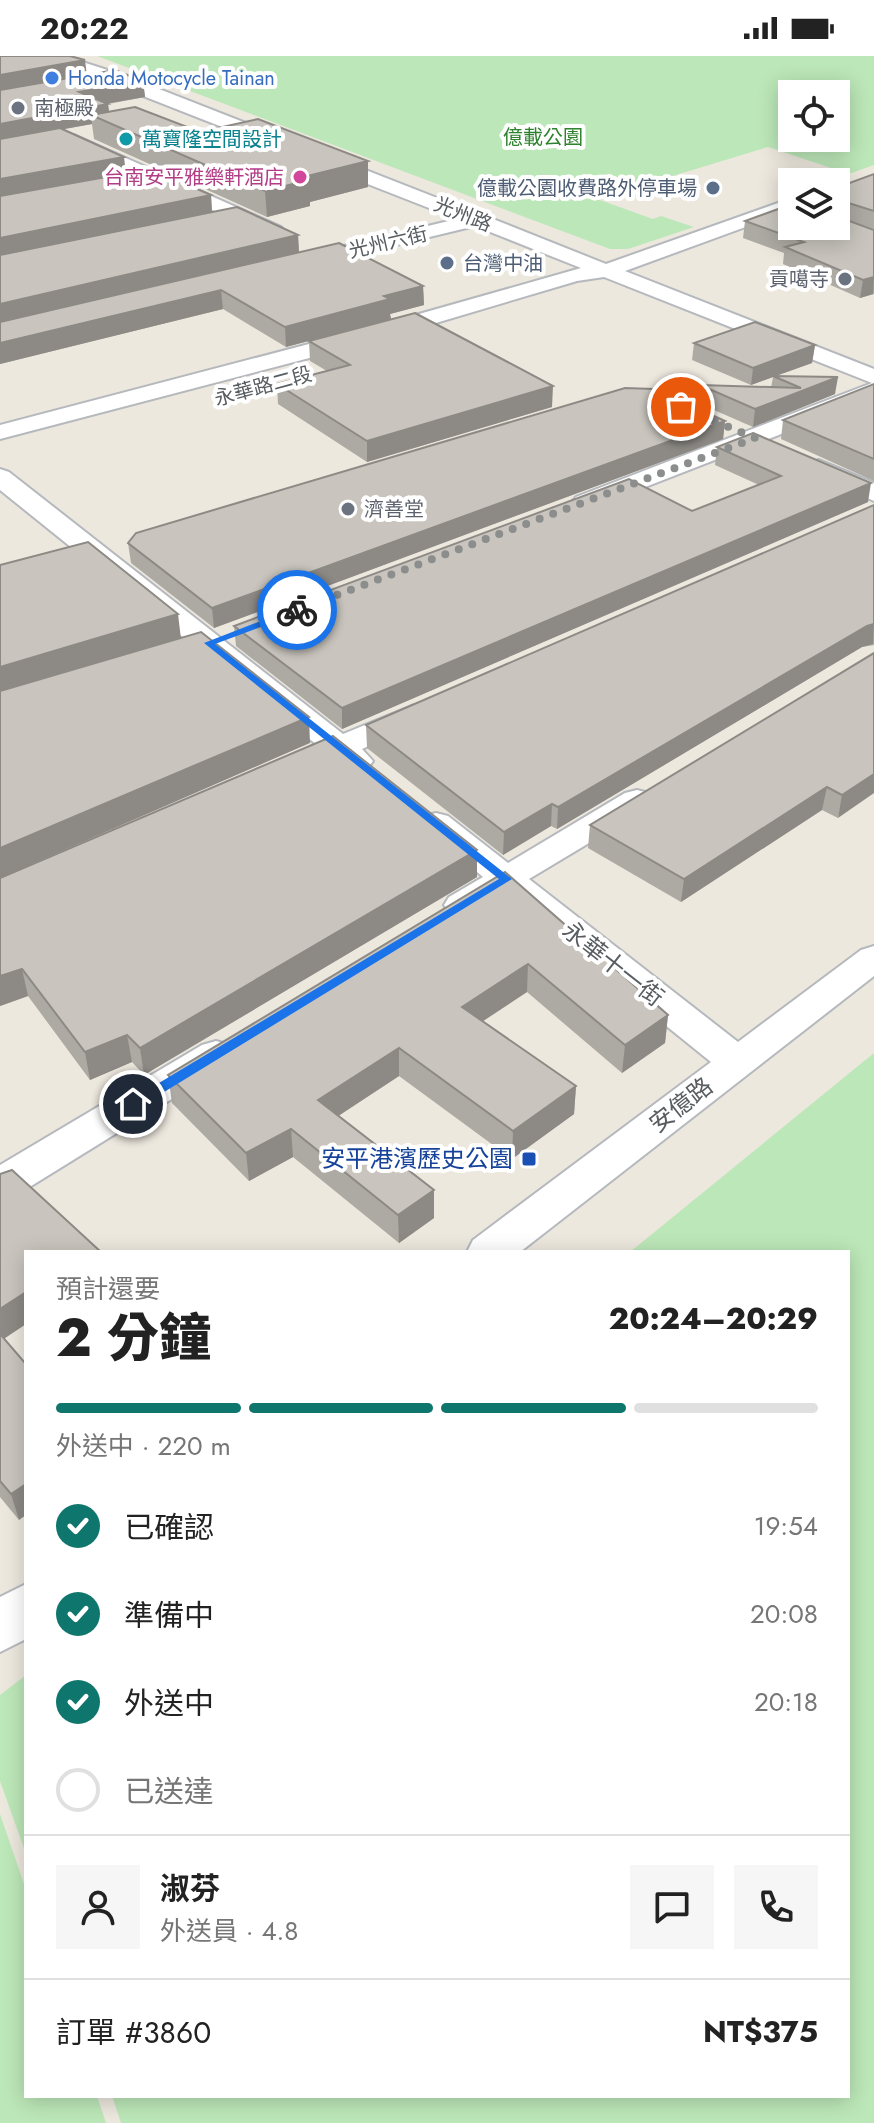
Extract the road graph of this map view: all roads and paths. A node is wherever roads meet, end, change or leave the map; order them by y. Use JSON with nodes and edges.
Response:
{"nodes":[{"id":1,"x":49,"y":56,"type":"edge"},
{"id":2,"x":76,"y":56,"type":"edge"},
{"id":3,"x":139,"y":75,"type":"junction"},
{"id":4,"x":120,"y":79,"type":"junction"},
{"id":5,"x":90,"y":84,"type":"edge"},
{"id":6,"x":212,"y":110,"type":"junction"},
{"id":7,"x":172,"y":117,"type":"edge"},
{"id":8,"x":96,"y":131,"type":"edge"},
{"id":9,"x":155,"y":177,"type":"junction"},
{"id":10,"x":124,"y":183,"type":"edge"},
{"id":11,"x":778,"y":210,"type":"edge"},
{"id":12,"x":242,"y":216,"type":"junction"},
{"id":13,"x":487,"y":218,"type":"junction"},
{"id":14,"x":212,"y":222,"type":"edge"},
{"id":15,"x":329,"y":256,"type":"junction"},
{"id":16,"x":284,"y":266,"type":"edge"},
{"id":17,"x":615,"y":267,"type":"junction"},
{"id":18,"x":874,"y":362,"type":"edge"},
{"id":19,"x":874,"y":377,"type":"edge"},
{"id":20,"x":264,"y":386,"type":"dead end"},
{"id":21,"x":874,"y":390,"type":"edge"},
{"id":22,"x":727,"y":427,"type":"edge"},
{"id":23,"x":0,"y":432,"type":"edge"},
{"id":24,"x":755,"y":438,"type":"junction"},
{"id":25,"x":0,"y":477,"type":"edge"},
{"id":26,"x":869,"y":506,"type":"edge"},
{"id":27,"x":563,"y":510,"type":"edge"},
{"id":28,"x":441,"y":702,"type":"edge"},
{"id":29,"x":340,"y":747,"type":"junction"},
{"id":30,"x":376,"y":775,"type":"edge"},
{"id":31,"x":269,"y":778,"type":"edge"},
{"id":32,"x":656,"y":788,"type":"edge"},
{"id":33,"x":411,"y":804,"type":"edge"},
{"id":34,"x":506,"y":879,"type":"junction"},
{"id":35,"x":438,"y":920,"type":"edge"},
{"id":36,"x":874,"y":958,"type":"edge"},
{"id":37,"x":246,"y":1036,"type":"edge"},
{"id":38,"x":737,"y":1062,"type":"junction"},
{"id":39,"x":0,"y":1185,"type":"edge"},
{"id":40,"x":492,"y":1250,"type":"edge"},
{"id":41,"x":24,"y":1610,"type":"edge"},
{"id":42,"x":0,"y":1628,"type":"edge"}],
"edges":[{"from":1,"to":4,"type":"street","name":"光州路"},
{"from":2,"to":3,"type":"street","name":"光州路"},
{"from":3,"to":4,"type":"street"},
{"from":3,"to":6,"type":"street","name":"光州路"},
{"from":4,"to":5,"type":"street"},
{"from":4,"to":6,"type":"street","name":"光州路"},
{"from":6,"to":7,"type":"street"},
{"from":6,"to":13,"type":"street","name":"光州路"},
{"from":8,"to":9,"type":"street"},
{"from":9,"to":10,"type":"street"},
{"from":9,"to":12,"type":"street"},
{"from":11,"to":17,"type":"street","name":"永華路二段"},
{"from":12,"to":14,"type":"street"},
{"from":12,"to":15,"type":"street"},
{"from":13,"to":15,"type":"street","name":"光州六街"},
{"from":13,"to":17,"type":"street","name":"光州路"},
{"from":15,"to":16,"type":"street","name":"光州六街"},
{"from":17,"to":18,"type":"street","name":"光州路"},
{"from":17,"to":19,"type":"street","name":"光州路"},
{"from":17,"to":20,"type":"street","name":"永華路二段"},
{"from":17,"to":23,"type":"street","name":"永華路二段"},
{"from":21,"to":24,"type":"street"},
{"from":22,"to":24,"type":"street"},
{"from":24,"to":26,"type":"street"},
{"from":24,"to":27,"type":"street"},
{"from":25,"to":29,"type":"street"},
{"from":28,"to":29,"type":"street"},
{"from":29,"to":30,"type":"street"},
{"from":29,"to":31,"type":"street"},
{"from":32,"to":34,"type":"street"},
{"from":33,"to":34,"type":"street","name":"永華十一街"},
{"from":34,"to":35,"type":"street"},
{"from":34,"to":38,"type":"street","name":"永華十一街"},
{"from":36,"to":38,"type":"street","name":"安億路"},
{"from":37,"to":39,"type":"street"},
{"from":38,"to":40,"type":"street","name":"安億路"},
{"from":41,"to":42,"type":"street"}]}
